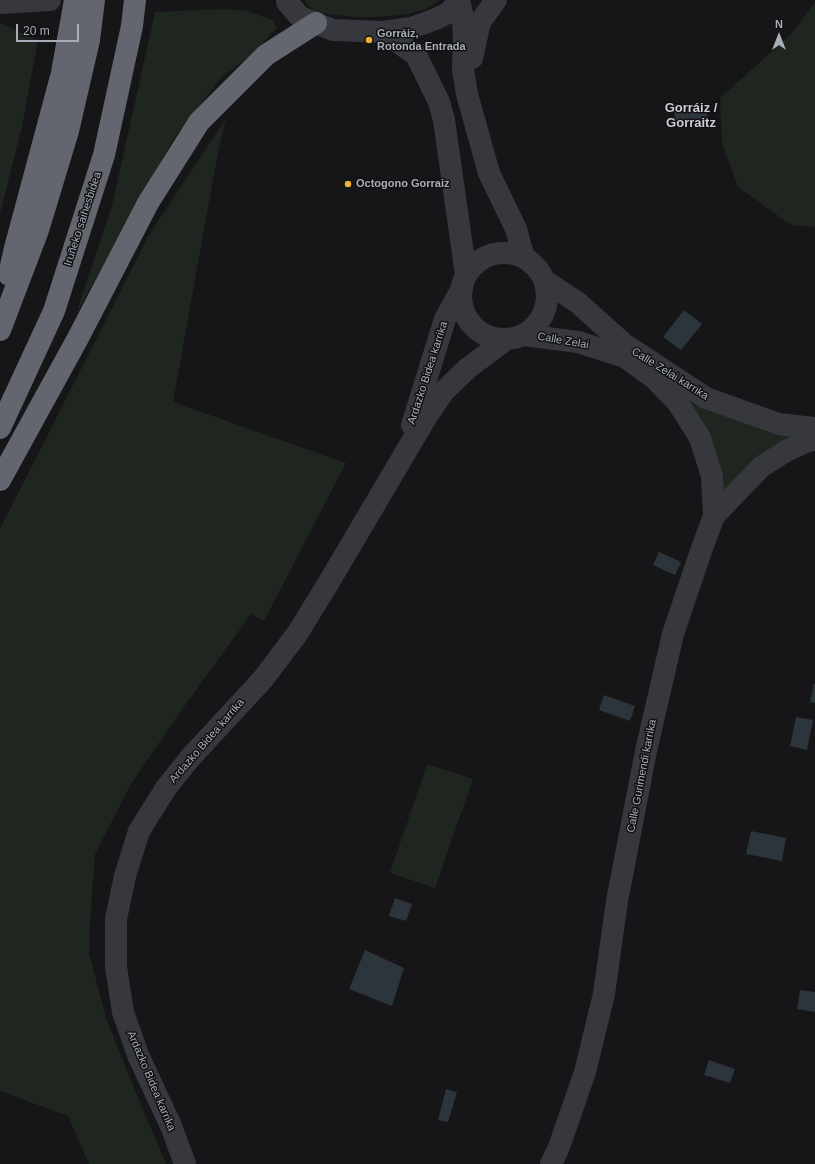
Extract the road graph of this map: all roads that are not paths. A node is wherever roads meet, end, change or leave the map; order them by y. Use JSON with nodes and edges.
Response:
{"nodes":[{"id":1,"x":46,"y":0,"type":"edge"},
{"id":2,"x":50,"y":0,"type":"edge"},
{"id":3,"x":75,"y":0,"type":"edge"},
{"id":4,"x":94,"y":0,"type":"edge"},
{"id":5,"x":136,"y":0,"type":"edge"},
{"id":6,"x":459,"y":0,"type":"edge"},
{"id":7,"x":496,"y":0,"type":"edge"},
{"id":8,"x":283,"y":1,"type":"edge"},
{"id":9,"x":0,"y":3,"type":"edge"},
{"id":10,"x":316,"y":23,"type":"junction"},
{"id":11,"x":383,"y":32,"type":"junction"},
{"id":12,"x":467,"y":94,"type":"junction"},
{"id":13,"x":524,"y":258,"type":"junction"},
{"id":14,"x":464,"y":281,"type":"junction"},
{"id":15,"x":545,"y":281,"type":"junction"},
{"id":16,"x":0,"y":314,"type":"edge"},
{"id":17,"x":0,"y":330,"type":"edge"},
{"id":18,"x":516,"y":337,"type":"junction"},
{"id":19,"x":0,"y":428,"type":"edge"},
{"id":20,"x":815,"y":428,"type":"edge"},
{"id":21,"x":815,"y":440,"type":"edge"},
{"id":22,"x":400,"y":461,"type":"junction"},
{"id":23,"x":0,"y":480,"type":"edge"},
{"id":24,"x":714,"y":516,"type":"junction"},
{"id":25,"x":185,"y":1164,"type":"edge"},
{"id":26,"x":551,"y":1164,"type":"edge"}],
"edges":[{"from":1,"to":2,"type":"street"},
{"from":1,"to":9,"type":"street"},
{"from":3,"to":16,"type":"highway"},
{"from":4,"to":17,"type":"highway"},
{"from":5,"to":19,"type":"highway","name":"Iruñeko saihesbidea"},
{"from":6,"to":11,"type":"street"},
{"from":6,"to":12,"type":"street"},
{"from":7,"to":12,"type":"street"},
{"from":8,"to":10,"type":"street"},
{"from":10,"to":11,"type":"street"},
{"from":10,"to":23,"type":"highway"},
{"from":11,"to":14,"type":"street"},
{"from":12,"to":13,"type":"street"},
{"from":13,"to":14,"type":"street"},
{"from":13,"to":15,"type":"street"},
{"from":14,"to":18,"type":"street"},
{"from":14,"to":22,"type":"street","name":"Ardazko Bidea karrika"},
{"from":15,"to":18,"type":"street"},
{"from":15,"to":20,"type":"street","name":"Calle Zelai karrika"},
{"from":18,"to":22,"type":"street","name":"Ardazko Bidea karrika"},
{"from":18,"to":24,"type":"street","name":"Calle Zelai"},
{"from":21,"to":24,"type":"street","name":"Calle Gurimendi karrika"},
{"from":22,"to":25,"type":"street","name":"Ardazko Bidea karrika"},
{"from":24,"to":26,"type":"street","name":"Calle Gurimendi karrika"}]}
